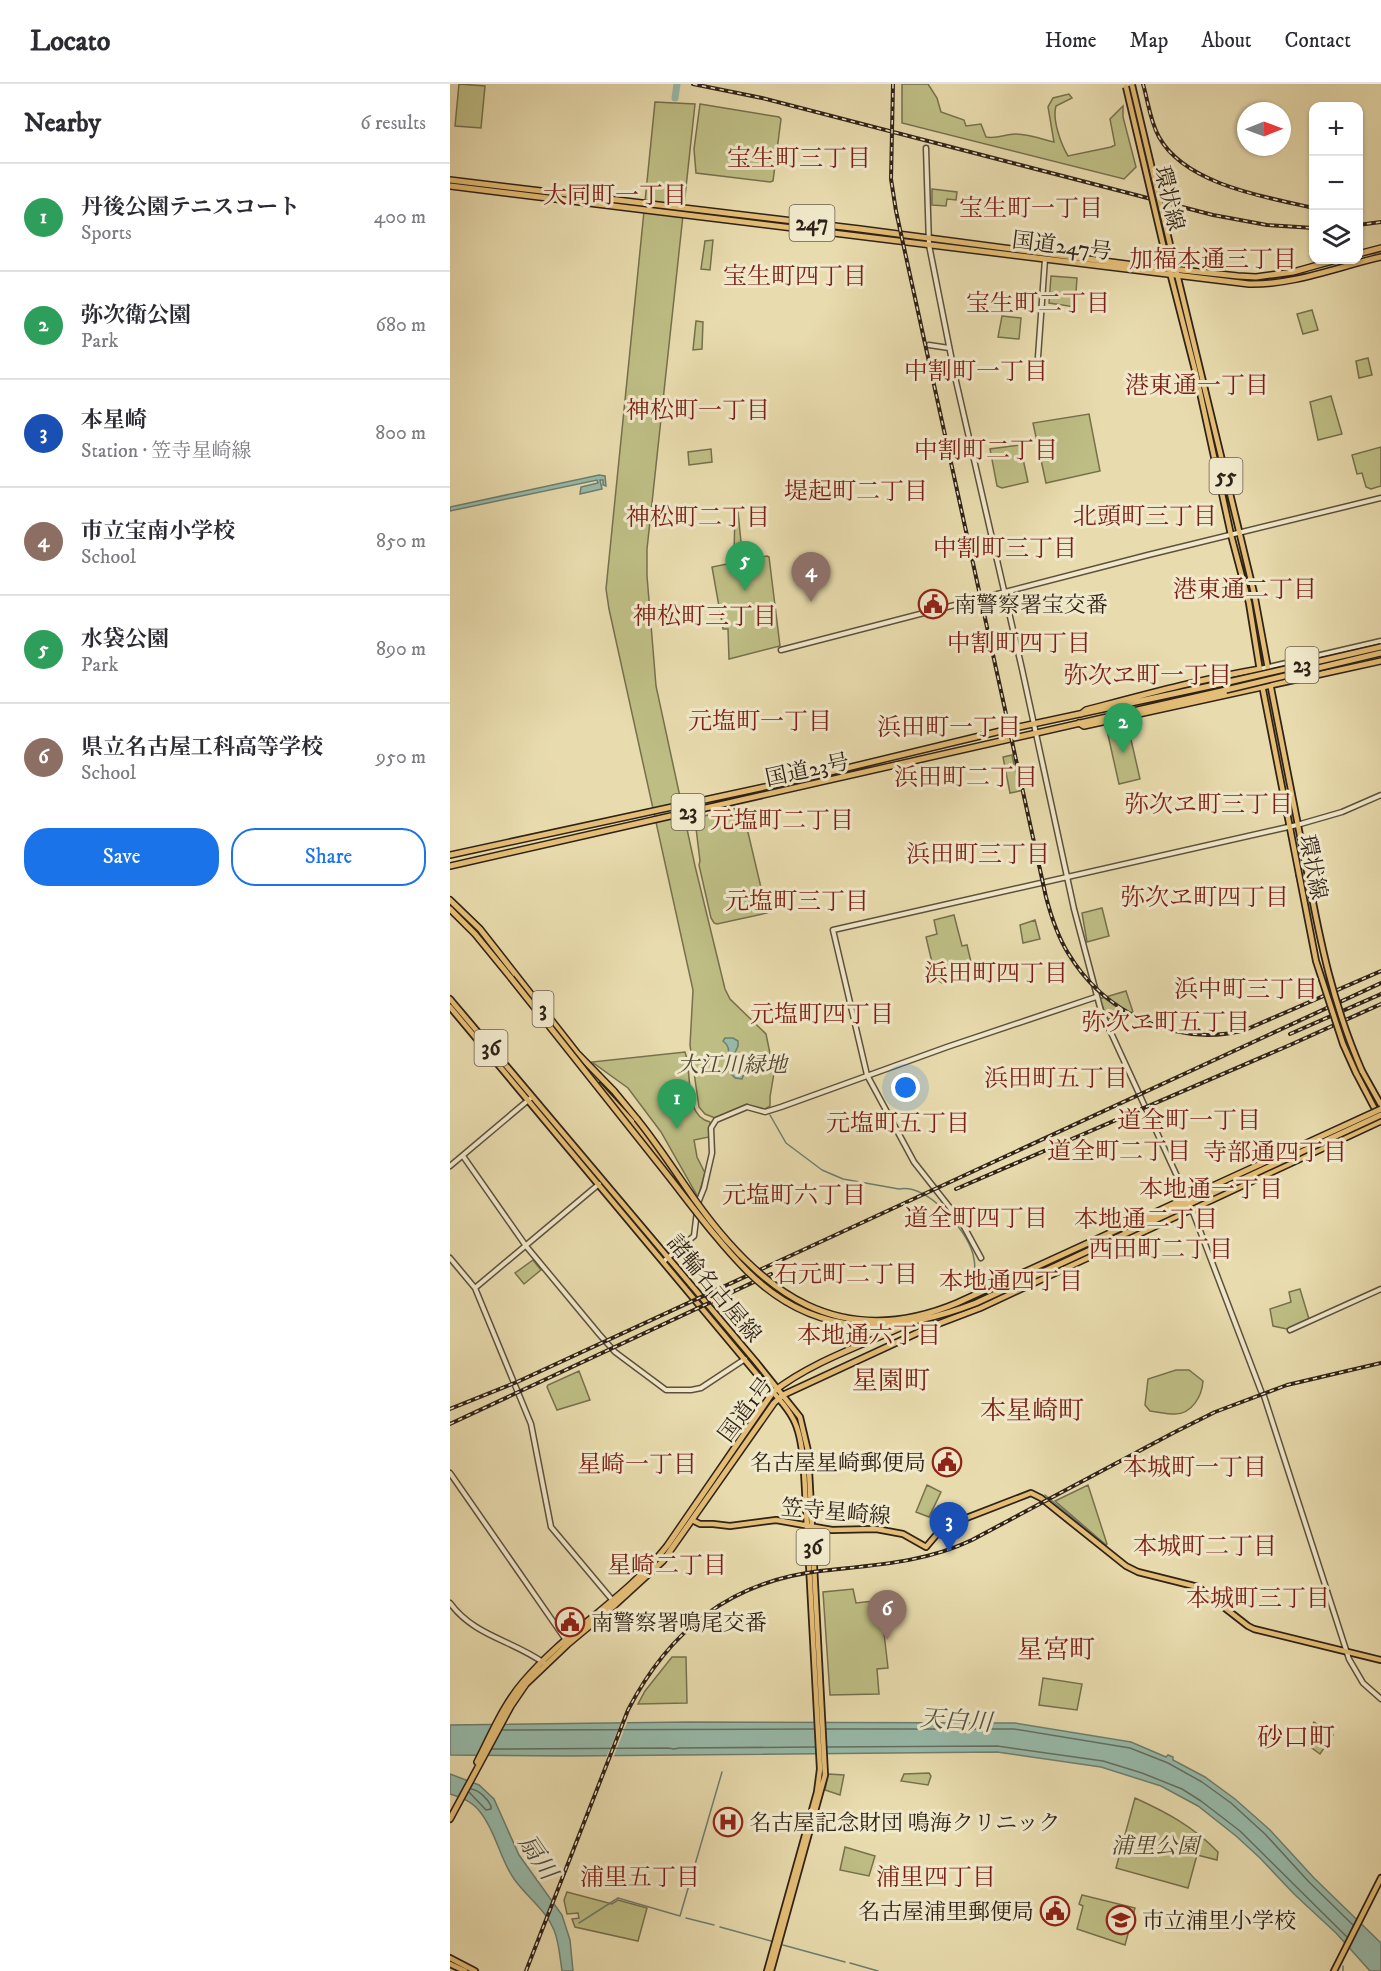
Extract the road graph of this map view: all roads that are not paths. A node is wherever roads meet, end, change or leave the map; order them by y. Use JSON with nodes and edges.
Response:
{"nodes":[{"id":1,"x":1132,"y":85,"type":"edge"},
{"id":2,"x":1125,"y":86,"type":"edge"},
{"id":3,"x":926,"y":148,"type":"dead end"},
{"id":4,"x":450,"y":180,"type":"edge"},
{"id":5,"x":450,"y":186,"type":"edge"},
{"id":6,"x":927,"y":237,"type":"junction"},
{"id":7,"x":929,"y":245,"type":"junction"},
{"id":8,"x":1381,"y":248,"type":"edge"},
{"id":9,"x":1363,"y":253,"type":"edge"},
{"id":10,"x":1381,"y":256,"type":"edge"},
{"id":11,"x":1045,"y":259,"type":"junction"},
{"id":12,"x":1322,"y":264,"type":"edge"},
{"id":13,"x":1172,"y":272,"type":"junction"},
{"id":14,"x":929,"y":345,"type":"dead end"},
{"id":15,"x":950,"y":348,"type":"junction"},
{"id":16,"x":1038,"y":357,"type":"dead end"},
{"id":17,"x":1381,"y":498,"type":"edge"},
{"id":18,"x":1238,"y":533,"type":"junction"},
{"id":19,"x":1231,"y":535,"type":"junction"},
{"id":20,"x":1004,"y":593,"type":"junction"},
{"id":21,"x":1381,"y":641,"type":"edge"},
{"id":22,"x":1381,"y":647,"type":"edge"},
{"id":23,"x":781,"y":650,"type":"dead end"},
{"id":24,"x":1381,"y":653,"type":"edge"},
{"id":25,"x":1381,"y":662,"type":"edge"},
{"id":26,"x":1268,"y":668,"type":"junction"},
{"id":27,"x":1260,"y":669,"type":"junction"},
{"id":28,"x":1271,"y":686,"type":"junction"},
{"id":29,"x":1262,"y":687,"type":"junction"},
{"id":30,"x":1079,"y":715,"type":"junction"},
{"id":31,"x":1079,"y":723,"type":"junction"},
{"id":32,"x":1034,"y":724,"type":"junction"},
{"id":33,"x":1035,"y":733,"type":"junction"},
{"id":34,"x":1381,"y":795,"type":"edge"},
{"id":35,"x":1297,"y":825,"type":"junction"},
{"id":36,"x":1289,"y":826,"type":"junction"},
{"id":37,"x":450,"y":855,"type":"edge"},
{"id":38,"x":450,"y":866,"type":"edge"},
{"id":39,"x":1066,"y":876,"type":"junction"},
{"id":40,"x":450,"y":900,"type":"edge"},
{"id":41,"x":450,"y":909,"type":"edge"},
{"id":42,"x":512,"y":982,"type":"dead end"},
{"id":43,"x":1096,"y":997,"type":"junction"},
{"id":44,"x":450,"y":999,"type":"edge"},
{"id":45,"x":450,"y":1007,"type":"edge"},
{"id":46,"x":867,"y":1075,"type":"junction"},
{"id":47,"x":530,"y":1099,"type":"junction"},
{"id":48,"x":1379,"y":1107,"type":"edge"},
{"id":49,"x":1381,"y":1115,"type":"edge"},
{"id":50,"x":1381,"y":1120,"type":"edge"},
{"id":51,"x":463,"y":1156,"type":"junction"},
{"id":52,"x":450,"y":1166,"type":"edge"},
{"id":53,"x":1248,"y":1177,"type":"junction"},
{"id":54,"x":601,"y":1183,"type":"junction"},
{"id":55,"x":1186,"y":1196,"type":"junction"},
{"id":56,"x":696,"y":1202,"type":"junction"},
{"id":57,"x":1191,"y":1209,"type":"junction"},
{"id":58,"x":526,"y":1246,"type":"junction"},
{"id":59,"x":450,"y":1258,"type":"edge"},
{"id":60,"x":981,"y":1258,"type":"dead end"},
{"id":61,"x":666,"y":1259,"type":"junction"},
{"id":62,"x":1051,"y":1275,"type":"junction"},
{"id":63,"x":476,"y":1288,"type":"junction"},
{"id":64,"x":1381,"y":1289,"type":"edge"},
{"id":65,"x":1290,"y":1330,"type":"dead end"},
{"id":66,"x":745,"y":1359,"type":"junction"},
{"id":67,"x":776,"y":1390,"type":"junction"},
{"id":68,"x":1261,"y":1391,"type":"dead end"},
{"id":69,"x":781,"y":1396,"type":"junction"},
{"id":70,"x":1264,"y":1396,"type":"dead end"},
{"id":71,"x":450,"y":1473,"type":"edge"},
{"id":72,"x":692,"y":1520,"type":"junction"},
{"id":73,"x":810,"y":1525,"type":"junction"},
{"id":74,"x":615,"y":1602,"type":"junction"},
{"id":75,"x":450,"y":1603,"type":"edge"},
{"id":76,"x":566,"y":1640,"type":"junction"},
{"id":77,"x":1347,"y":1651,"type":"junction"},
{"id":78,"x":1381,"y":1660,"type":"edge"},
{"id":79,"x":544,"y":1663,"type":"junction"},
{"id":80,"x":1381,"y":1700,"type":"edge"},
{"id":81,"x":450,"y":1819,"type":"edge"},
{"id":82,"x":1381,"y":1878,"type":"edge"},
{"id":83,"x":450,"y":1958,"type":"edge"},
{"id":84,"x":450,"y":1964,"type":"edge"},
{"id":85,"x":465,"y":1971,"type":"edge"},
{"id":86,"x":476,"y":1971,"type":"edge"},
{"id":87,"x":769,"y":1971,"type":"edge"},
{"id":88,"x":1334,"y":1971,"type":"edge"}],
"edges":[{"from":1,"to":13,"type":"main road","name":"環状線","number":"55","bridge":true},
{"from":2,"to":13,"type":"main road","name":"環状線","number":"55","bridge":true},
{"from":3,"to":6,"type":"street"},
{"from":4,"to":6,"type":"highway","name":"国道247号","number":"247"},
{"from":5,"to":7,"type":"highway","name":"国道247号","number":"247"},
{"from":6,"to":7,"type":"street"},
{"from":6,"to":13,"type":"highway","name":"国道247号","number":"247"},
{"from":7,"to":11,"type":"highway","name":"国道247号","number":"247"},
{"from":7,"to":15,"type":"street"},
{"from":8,"to":9,"type":"highway"},
{"from":10,"to":13,"type":"highway","name":"国道247号","number":"247"},
{"from":11,"to":13,"type":"highway","name":"国道247号","number":"247"},
{"from":11,"to":16,"type":"street"},
{"from":12,"to":13,"type":"highway","name":"国道247号","number":"247"},
{"from":13,"to":18,"type":"main road","name":"環状線","number":"55"},
{"from":13,"to":19,"type":"main road","name":"環状線","number":"55"},
{"from":14,"to":15,"type":"street"},
{"from":15,"to":20,"type":"street"},
{"from":17,"to":18,"type":"street"},
{"from":18,"to":19,"type":"street"},
{"from":18,"to":26,"type":"main road","name":"環状線","number":"55"},
{"from":19,"to":20,"type":"street"},
{"from":19,"to":27,"type":"main road","name":"環状線","number":"55"},
{"from":20,"to":23,"type":"street"},
{"from":20,"to":32,"type":"street"},
{"from":21,"to":26,"type":"street"},
{"from":22,"to":30,"type":"highway","name":"国道23号","number":"23","bridge":true},
{"from":24,"to":31,"type":"highway","name":"国道23号","number":"23","bridge":true},
{"from":25,"to":28,"type":"highway"},
{"from":26,"to":27,"type":"street"},
{"from":26,"to":28,"type":"main road","name":"環状線","number":"55"},
{"from":27,"to":29,"type":"main road","name":"環状線","number":"55"},
{"from":27,"to":30,"type":"highway"},
{"from":28,"to":29,"type":"highway"},
{"from":28,"to":35,"type":"main road","name":"環状線"},
{"from":29,"to":31,"type":"highway"},
{"from":29,"to":36,"type":"main road","name":"環状線"},
{"from":30,"to":32,"type":"highway","name":"国道23号","number":"23"},
{"from":31,"to":33,"type":"highway","name":"国道23号","number":"23"},
{"from":32,"to":33,"type":"street"},
{"from":32,"to":37,"type":"highway","name":"国道23号","number":"23"},
{"from":33,"to":38,"type":"highway","name":"国道23号","number":"23"},
{"from":33,"to":39,"type":"street"},
{"from":34,"to":35,"type":"street"},
{"from":35,"to":36,"type":"street"},
{"from":35,"to":48,"type":"main road","name":"環状線","bridge":true},
{"from":36,"to":39,"type":"street"},
{"from":36,"to":48,"type":"main road","name":"環状線","bridge":true},
{"from":39,"to":43,"type":"street"},
{"from":39,"to":46,"type":"street"},
{"from":40,"to":56,"type":"highway","number":"3","bridge":true},
{"from":41,"to":53,"type":"highway","number":"3","bridge":true},
{"from":42,"to":56,"type":"highway","bridge":true},
{"from":43,"to":46,"type":"street"},
{"from":43,"to":55,"type":"street"},
{"from":44,"to":47,"type":"main road","name":"諸輪名古屋線","number":"36"},
{"from":45,"to":47,"type":"main road","name":"諸輪名古屋線","number":"36"},
{"from":46,"to":60,"type":"street"},
{"from":46,"to":61,"type":"street"},
{"from":47,"to":51,"type":"street"},
{"from":47,"to":54,"type":"main road","name":"諸輪名古屋線","number":"36"},
{"from":48,"to":50,"type":"main road","name":"環状線"},
{"from":48,"to":55,"type":"highway","name":"国道1号"},
{"from":48,"to":56,"type":"highway","number":"3","bridge":true},
{"from":49,"to":53,"type":"highway","number":"3","bridge":true},
{"from":50,"to":57,"type":"highway","name":"国道1号"},
{"from":51,"to":52,"type":"street"},
{"from":51,"to":58,"type":"street"},
{"from":53,"to":62,"type":"highway","bridge":true},
{"from":54,"to":58,"type":"street"},
{"from":54,"to":61,"type":"main road","name":"諸輪名古屋線","number":"36"},
{"from":55,"to":57,"type":"street"},
{"from":55,"to":67,"type":"highway","name":"国道1号"},
{"from":57,"to":62,"type":"highway","name":"国道1号"},
{"from":57,"to":68,"type":"street"},
{"from":58,"to":63,"type":"street"},
{"from":58,"to":66,"type":"street"},
{"from":59,"to":63,"type":"street"},
{"from":61,"to":66,"type":"main road","name":"諸輪名古屋線","number":"36"},
{"from":61,"to":67,"type":"main road","name":"諸輪名古屋線","number":"36"},
{"from":62,"to":69,"type":"highway","name":"国道1号"},
{"from":63,"to":74,"type":"street"},
{"from":64,"to":65,"type":"street"},
{"from":66,"to":67,"type":"main road","name":"諸輪名古屋線","number":"36"},
{"from":67,"to":69,"type":"main road","name":"諸輪名古屋線","number":"36"},
{"from":67,"to":74,"type":"highway","name":"国道1号"},
{"from":69,"to":72,"type":"highway","name":"国道1号"},
{"from":69,"to":73,"type":"main road","name":"諸輪名古屋線","number":"36"},
{"from":70,"to":77,"type":"street"},
{"from":71,"to":76,"type":"street"},
{"from":72,"to":73,"type":"main road","name":"笠寺星崎線"},
{"from":72,"to":74,"type":"highway","name":"国道1号"},
{"from":73,"to":77,"type":"main road","name":"笠寺星崎線"},
{"from":73,"to":87,"type":"main road","name":"諸輪名古屋線","number":"36"},
{"from":74,"to":76,"type":"highway","name":"国道1号"},
{"from":74,"to":79,"type":"highway","name":"国道1号"},
{"from":75,"to":79,"type":"street"},
{"from":76,"to":79,"type":"highway","name":"国道1号"},
{"from":77,"to":78,"type":"main road","name":"笠寺星崎線"},
{"from":77,"to":80,"type":"street"},
{"from":79,"to":81,"type":"highway","name":"国道1号"},
{"from":82,"to":88,"type":"main road"},
{"from":83,"to":86,"type":"main road"},
{"from":84,"to":85,"type":"main road"}]}
